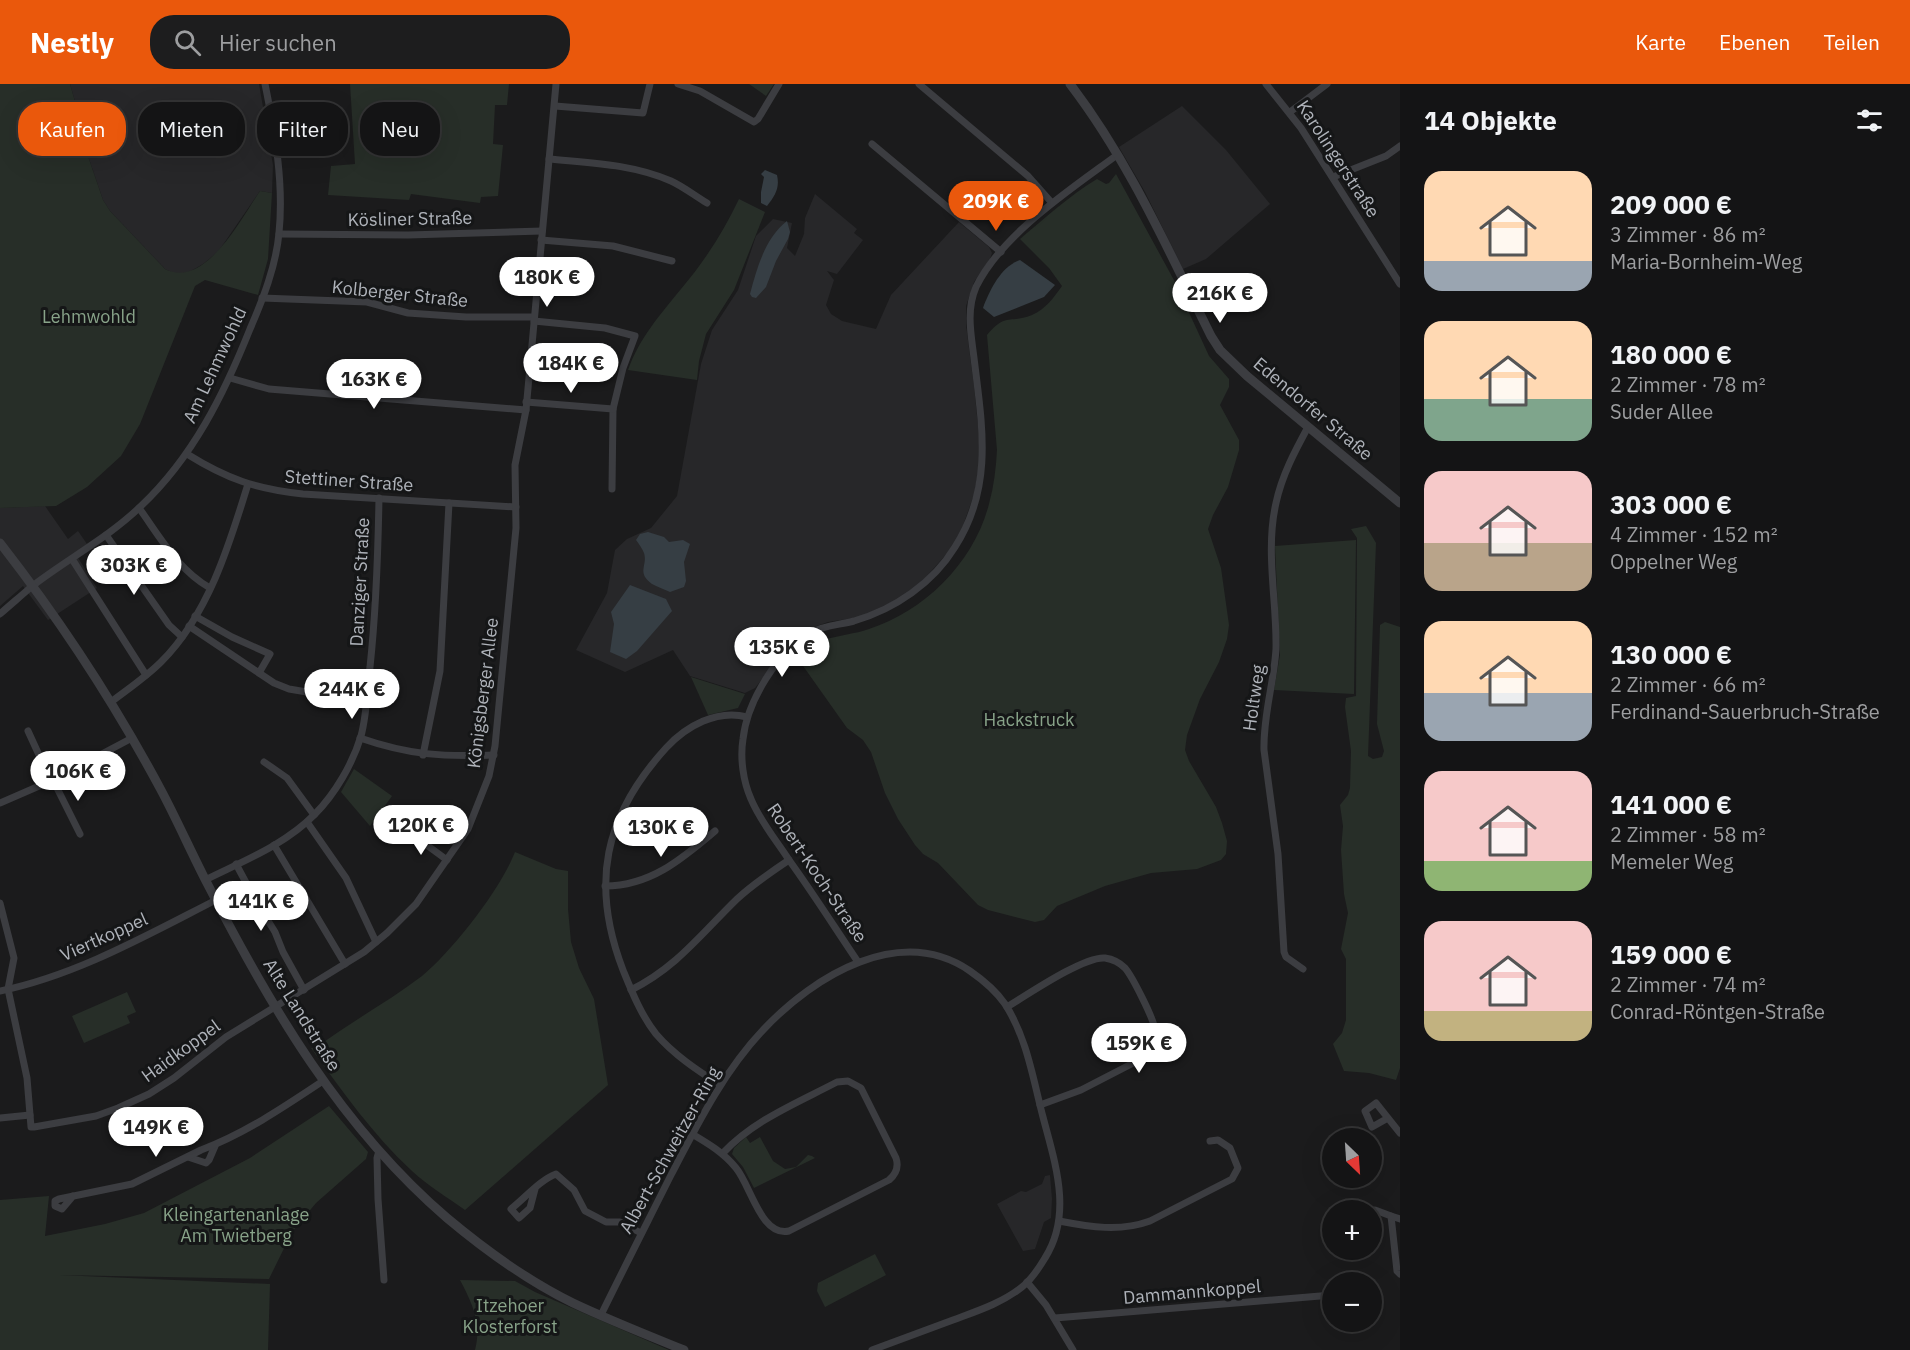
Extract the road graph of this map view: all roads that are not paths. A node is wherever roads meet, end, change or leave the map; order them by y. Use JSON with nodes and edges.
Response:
{"nodes":[{"id":1,"x":265,"y":84,"type":"edge"},
{"id":2,"x":556,"y":84,"type":"edge"},
{"id":3,"x":650,"y":84,"type":"edge"},
{"id":4,"x":678,"y":84,"type":"edge"},
{"id":5,"x":778,"y":84,"type":"edge"},
{"id":6,"x":919,"y":84,"type":"edge"},
{"id":7,"x":1070,"y":84,"type":"edge"},
{"id":8,"x":1266,"y":84,"type":"edge"},
{"id":9,"x":1326,"y":84,"type":"edge"},
{"id":10,"x":555,"y":106,"type":"junction"},
{"id":11,"x":1290,"y":112,"type":"junction"},
{"id":12,"x":872,"y":144,"type":"dead end"},
{"id":13,"x":1400,"y":146,"type":"edge"},
{"id":14,"x":1117,"y":155,"type":"junction"},
{"id":15,"x":549,"y":159,"type":"junction"},
{"id":16,"x":1333,"y":177,"type":"junction"},
{"id":17,"x":707,"y":203,"type":"dead end"},
{"id":18,"x":1052,"y":203,"type":"junction"},
{"id":19,"x":542,"y":231,"type":"junction"},
{"id":20,"x":279,"y":234,"type":"junction"},
{"id":21,"x":541,"y":240,"type":"junction"},
{"id":22,"x":1001,"y":252,"type":"junction"},
{"id":23,"x":672,"y":261,"type":"dead end"},
{"id":24,"x":1400,"y":284,"type":"edge"},
{"id":25,"x":262,"y":298,"type":"junction"},
{"id":26,"x":534,"y":319,"type":"junction"},
{"id":27,"x":230,"y":378,"type":"junction"},
{"id":28,"x":526,"y":406,"type":"junction"},
{"id":29,"x":613,"y":409,"type":"junction"},
{"id":30,"x":1308,"y":427,"type":"junction"},
{"id":31,"x":187,"y":454,"type":"junction"},
{"id":32,"x":248,"y":484,"type":"junction"},
{"id":33,"x":612,"y":489,"type":"dead end"},
{"id":34,"x":379,"y":498,"type":"junction"},
{"id":35,"x":449,"y":503,"type":"junction"},
{"id":36,"x":1400,"y":503,"type":"edge"},
{"id":37,"x":516,"y":507,"type":"junction"},
{"id":38,"x":139,"y":508,"type":"junction"},
{"id":39,"x":106,"y":535,"type":"junction"},
{"id":40,"x":0,"y":543,"type":"edge"},
{"id":41,"x":72,"y":559,"type":"junction"},
{"id":42,"x":32,"y":587,"type":"junction"},
{"id":43,"x":210,"y":588,"type":"junction"},
{"id":44,"x":0,"y":614,"type":"edge"},
{"id":45,"x":195,"y":616,"type":"junction"},
{"id":46,"x":189,"y":626,"type":"junction"},
{"id":47,"x":182,"y":637,"type":"junction"},
{"id":48,"x":259,"y":673,"type":"junction"},
{"id":49,"x":146,"y":675,"type":"junction"},
{"id":50,"x":111,"y":702,"type":"junction"},
{"id":51,"x":366,"y":702,"type":"junction"},
{"id":52,"x":747,"y":717,"type":"junction"},
{"id":53,"x":28,"y":731,"type":"dead end"},
{"id":54,"x":132,"y":738,"type":"junction"},
{"id":55,"x":360,"y":738,"type":"junction"},
{"id":56,"x":423,"y":754,"type":"junction"},
{"id":57,"x":494,"y":755,"type":"junction"},
{"id":58,"x":264,"y":762,"type":"dead end"},
{"id":59,"x":52,"y":781,"type":"junction"},
{"id":60,"x":0,"y":803,"type":"edge"},
{"id":61,"x":314,"y":815,"type":"junction"},
{"id":62,"x":307,"y":822,"type":"junction"},
{"id":63,"x":716,"y":831,"type":"dead end"},
{"id":64,"x":409,"y":832,"type":"dead end"},
{"id":65,"x":80,"y":834,"type":"dead end"},
{"id":66,"x":274,"y":846,"type":"junction"},
{"id":67,"x":447,"y":860,"type":"junction"},
{"id":68,"x":789,"y":860,"type":"junction"},
{"id":69,"x":236,"y":864,"type":"junction"},
{"id":70,"x":205,"y":880,"type":"junction"},
{"id":71,"x":605,"y":886,"type":"junction"},
{"id":72,"x":216,"y":900,"type":"junction"},
{"id":73,"x":0,"y":903,"type":"edge"},
{"id":74,"x":376,"y":942,"type":"junction"},
{"id":75,"x":858,"y":962,"type":"junction"},
{"id":76,"x":345,"y":964,"type":"junction"},
{"id":77,"x":1303,"y":969,"type":"dead end"},
{"id":78,"x":4,"y":990,"type":"edge"},
{"id":79,"x":304,"y":990,"type":"junction"},
{"id":80,"x":631,"y":990,"type":"junction"},
{"id":81,"x":275,"y":1006,"type":"junction"},
{"id":82,"x":1007,"y":1007,"type":"junction"},
{"id":83,"x":323,"y":1081,"type":"junction"},
{"id":84,"x":720,"y":1084,"type":"junction"},
{"id":85,"x":1040,"y":1105,"type":"junction"},
{"id":86,"x":30,"y":1115,"type":"junction"},
{"id":87,"x":0,"y":1118,"type":"edge"},
{"id":88,"x":1388,"y":1118,"type":"dead end"},
{"id":89,"x":1400,"y":1133,"type":"edge"},
{"id":90,"x":692,"y":1134,"type":"junction"},
{"id":91,"x":1210,"y":1141,"type":"dead end"},
{"id":92,"x":215,"y":1146,"type":"junction"},
{"id":93,"x":379,"y":1151,"type":"junction"},
{"id":94,"x":723,"y":1153,"type":"junction"},
{"id":95,"x":188,"y":1156,"type":"junction"},
{"id":96,"x":535,"y":1189,"type":"dead end"},
{"id":97,"x":73,"y":1196,"type":"dead end"},
{"id":98,"x":1382,"y":1213,"type":"edge"},
{"id":99,"x":1391,"y":1216,"type":"junction"},
{"id":100,"x":1400,"y":1219,"type":"edge"},
{"id":101,"x":1059,"y":1221,"type":"junction"},
{"id":102,"x":641,"y":1233,"type":"junction"},
{"id":103,"x":1400,"y":1274,"type":"edge"},
{"id":104,"x":384,"y":1280,"type":"dead end"},
{"id":105,"x":1027,"y":1282,"type":"junction"},
{"id":106,"x":1322,"y":1296,"type":"edge"},
{"id":107,"x":601,"y":1315,"type":"junction"},
{"id":108,"x":1055,"y":1318,"type":"junction"},
{"id":109,"x":684,"y":1350,"type":"edge"},
{"id":110,"x":872,"y":1350,"type":"edge"},
{"id":111,"x":1073,"y":1350,"type":"edge"}],
"edges":[{"from":1,"to":20,"type":"street","name":"Am Lehmwohld"},
{"from":2,"to":10,"type":"street","name":"Königsberger Allee"},
{"from":3,"to":10,"type":"street"},
{"from":4,"to":5,"type":"street"},
{"from":6,"to":18,"type":"street"},
{"from":7,"to":14,"type":"street","name":"Edendorfer Straße"},
{"from":8,"to":11,"type":"street","name":"Karolingerstraße"},
{"from":9,"to":11,"type":"street"},
{"from":10,"to":15,"type":"street","name":"Königsberger Allee"},
{"from":11,"to":16,"type":"street","name":"Karolingerstraße"},
{"from":12,"to":22,"type":"street"},
{"from":13,"to":16,"type":"street"},
{"from":14,"to":18,"type":"street","name":"Robert-Koch-Straße"},
{"from":14,"to":30,"type":"street","name":"Edendorfer Straße"},
{"from":15,"to":17,"type":"street"},
{"from":15,"to":19,"type":"street","name":"Königsberger Allee"},
{"from":16,"to":24,"type":"street","name":"Karolingerstraße"},
{"from":18,"to":22,"type":"street","name":"Robert-Koch-Straße"},
{"from":19,"to":20,"type":"street","name":"Kösliner Straße"},
{"from":19,"to":21,"type":"street","name":"Königsberger Allee"},
{"from":20,"to":25,"type":"street","name":"Am Lehmwohld"},
{"from":21,"to":23,"type":"street"},
{"from":21,"to":26,"type":"street","name":"Königsberger Allee"},
{"from":22,"to":52,"type":"street","name":"Robert-Koch-Straße"},
{"from":25,"to":26,"type":"street","name":"Kolberger Straße"},
{"from":25,"to":27,"type":"street","name":"Am Lehmwohld"},
{"from":26,"to":28,"type":"street","name":"Königsberger Allee"},
{"from":26,"to":29,"type":"street","name":"Kolberger Straße"},
{"from":27,"to":28,"type":"street"},
{"from":27,"to":31,"type":"street","name":"Am Lehmwohld"},
{"from":28,"to":29,"type":"street"},
{"from":28,"to":37,"type":"street","name":"Königsberger Allee"},
{"from":29,"to":33,"type":"street"},
{"from":30,"to":36,"type":"street","name":"Edendorfer Straße"},
{"from":30,"to":77,"type":"street","name":"Holtweg"},
{"from":31,"to":32,"type":"street","name":"Stettiner Straße"},
{"from":31,"to":38,"type":"street","name":"Am Lehmwohld"},
{"from":32,"to":34,"type":"street","name":"Stettiner Straße"},
{"from":32,"to":43,"type":"street"},
{"from":34,"to":35,"type":"street","name":"Stettiner Straße"},
{"from":34,"to":51,"type":"street","name":"Danziger Straße"},
{"from":35,"to":37,"type":"street","name":"Stettiner Straße"},
{"from":35,"to":56,"type":"street"},
{"from":37,"to":57,"type":"street","name":"Königsberger Allee"},
{"from":38,"to":39,"type":"street","name":"Am Lehmwohld"},
{"from":38,"to":43,"type":"street"},
{"from":39,"to":41,"type":"street","name":"Am Lehmwohld"},
{"from":39,"to":47,"type":"street"},
{"from":40,"to":42,"type":"street","name":"Alte Landstraße"},
{"from":41,"to":42,"type":"street","name":"Am Lehmwohld"},
{"from":41,"to":49,"type":"street"},
{"from":42,"to":44,"type":"street","name":"Am Lehmwohld"},
{"from":42,"to":50,"type":"street","name":"Alte Landstraße"},
{"from":43,"to":45,"type":"street"},
{"from":45,"to":46,"type":"street"},
{"from":45,"to":48,"type":"street"},
{"from":46,"to":47,"type":"street"},
{"from":46,"to":48,"type":"street"},
{"from":47,"to":49,"type":"street"},
{"from":48,"to":51,"type":"street"},
{"from":49,"to":50,"type":"street"},
{"from":50,"to":54,"type":"street","name":"Alte Landstraße"},
{"from":51,"to":55,"type":"street","name":"Danziger Straße"},
{"from":52,"to":68,"type":"street","name":"Robert-Koch-Straße"},
{"from":52,"to":71,"type":"street"},
{"from":53,"to":59,"type":"street"},
{"from":54,"to":59,"type":"street"},
{"from":54,"to":70,"type":"street","name":"Alte Landstraße"},
{"from":55,"to":56,"type":"street"},
{"from":55,"to":61,"type":"street","name":"Danziger Straße"},
{"from":56,"to":57,"type":"street"},
{"from":57,"to":67,"type":"street","name":"Königsberger Allee"},
{"from":58,"to":61,"type":"street"},
{"from":59,"to":60,"type":"street"},
{"from":59,"to":65,"type":"street"},
{"from":61,"to":62,"type":"street","name":"Danziger Straße"},
{"from":62,"to":66,"type":"street","name":"Danziger Straße"},
{"from":62,"to":74,"type":"street"},
{"from":63,"to":71,"type":"street"},
{"from":64,"to":67,"type":"street"},
{"from":66,"to":69,"type":"street","name":"Danziger Straße"},
{"from":66,"to":76,"type":"street"},
{"from":67,"to":74,"type":"street","name":"Königsberger Allee"},
{"from":68,"to":75,"type":"street","name":"Robert-Koch-Straße"},
{"from":68,"to":80,"type":"street"},
{"from":69,"to":70,"type":"street","name":"Danziger Straße"},
{"from":69,"to":79,"type":"street"},
{"from":70,"to":72,"type":"street","name":"Alte Landstraße"},
{"from":71,"to":80,"type":"street"},
{"from":72,"to":78,"type":"street","name":"Viertkoppel"},
{"from":72,"to":81,"type":"street","name":"Alte Landstraße"},
{"from":73,"to":78,"type":"street"},
{"from":74,"to":76,"type":"street","name":"Königsberger Allee"},
{"from":75,"to":82,"type":"street","name":"Albert-Schweitzer-Ring"},
{"from":75,"to":84,"type":"street","name":"Albert-Schweitzer-Ring"},
{"from":76,"to":79,"type":"street","name":"Königsberger Allee"},
{"from":78,"to":86,"type":"street"},
{"from":79,"to":81,"type":"street","name":"Königsberger Allee"},
{"from":80,"to":84,"type":"street"},
{"from":81,"to":83,"type":"street","name":"Alte Landstraße"},
{"from":81,"to":86,"type":"street","name":"Haidkoppel"},
{"from":82,"to":85,"type":"street","name":"Albert-Schweitzer-Ring"},
{"from":82,"to":85,"type":"street"},
{"from":83,"to":92,"type":"street"},
{"from":83,"to":93,"type":"street","name":"Alte Landstraße"},
{"from":84,"to":90,"type":"street","name":"Albert-Schweitzer-Ring"},
{"from":85,"to":101,"type":"street","name":"Albert-Schweitzer-Ring"},
{"from":86,"to":87,"type":"street"},
{"from":88,"to":89,"type":"street"},
{"from":90,"to":94,"type":"street"},
{"from":90,"to":102,"type":"street","name":"Albert-Schweitzer-Ring"},
{"from":91,"to":101,"type":"street"},
{"from":92,"to":95,"type":"street"},
{"from":92,"to":95,"type":"street"},
{"from":93,"to":104,"type":"street"},
{"from":93,"to":107,"type":"street","name":"Alte Landstraße"},
{"from":94,"to":94,"type":"street"},
{"from":95,"to":97,"type":"street"},
{"from":96,"to":102,"type":"street"},
{"from":98,"to":99,"type":"street"},
{"from":99,"to":100,"type":"street"},
{"from":99,"to":103,"type":"street"},
{"from":101,"to":105,"type":"street","name":"Albert-Schweitzer-Ring"},
{"from":102,"to":107,"type":"street","name":"Albert-Schweitzer-Ring"},
{"from":105,"to":108,"type":"street"},
{"from":105,"to":110,"type":"street","name":"Albert-Schweitzer-Ring"},
{"from":106,"to":108,"type":"street","name":"Dammannkoppel"},
{"from":107,"to":109,"type":"street","name":"Alte Landstraße"},
{"from":108,"to":111,"type":"street"}]}
